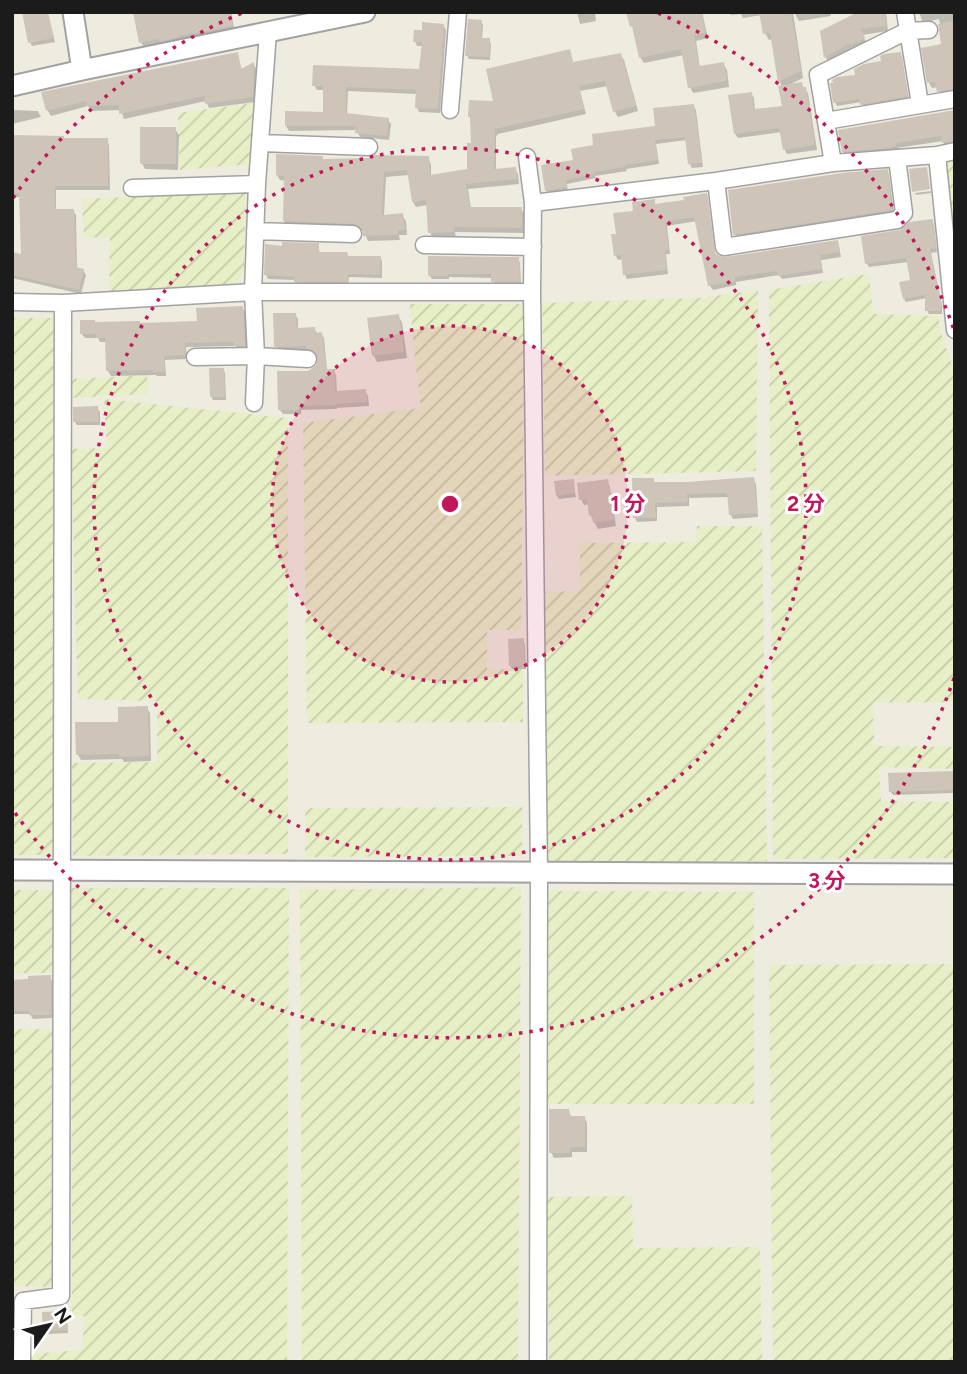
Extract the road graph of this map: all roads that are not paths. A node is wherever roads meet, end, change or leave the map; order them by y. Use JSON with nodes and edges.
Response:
{"nodes":[{"id":1,"x":73,"y":12,"type":"edge"},
{"id":2,"x":365,"y":12,"type":"edge"},
{"id":3,"x":458,"y":12,"type":"edge"},
{"id":4,"x":905,"y":12,"type":"edge"},
{"id":5,"x":929,"y":30,"type":"dead end"},
{"id":6,"x":908,"y":31,"type":"junction"},
{"id":7,"x":268,"y":32,"type":"junction"},
{"id":8,"x":82,"y":70,"type":"junction"},
{"id":9,"x":12,"y":86,"type":"edge"},
{"id":10,"x":955,"y":99,"type":"edge"},
{"id":11,"x":920,"y":104,"type":"junction"},
{"id":12,"x":450,"y":110,"type":"dead end"},
{"id":13,"x":825,"y":121,"type":"junction"},
{"id":14,"x":261,"y":142,"type":"junction"},
{"id":15,"x":369,"y":147,"type":"dead end"},
{"id":16,"x":955,"y":151,"type":"edge"},
{"id":17,"x":937,"y":155,"type":"junction"},
{"id":18,"x":527,"y":157,"type":"dead end"},
{"id":19,"x":897,"y":158,"type":"junction"},
{"id":20,"x":833,"y":163,"type":"junction"},
{"id":21,"x":716,"y":181,"type":"junction"},
{"id":22,"x":257,"y":184,"type":"junction"},
{"id":23,"x":132,"y":188,"type":"dead end"},
{"id":24,"x":533,"y":203,"type":"junction"},
{"id":25,"x":255,"y":231,"type":"junction"},
{"id":26,"x":353,"y":234,"type":"dead end"},
{"id":27,"x":424,"y":245,"type":"dead end"},
{"id":28,"x":533,"y":247,"type":"junction"},
{"id":29,"x":253,"y":292,"type":"junction"},
{"id":30,"x":532,"y":292,"type":"junction"},
{"id":31,"x":12,"y":302,"type":"edge"},
{"id":32,"x":63,"y":303,"type":"junction"},
{"id":33,"x":955,"y":330,"type":"edge"},
{"id":34,"x":256,"y":356,"type":"junction"},
{"id":35,"x":195,"y":357,"type":"dead end"},
{"id":36,"x":309,"y":359,"type":"dead end"},
{"id":37,"x":254,"y":403,"type":"dead end"},
{"id":38,"x":12,"y":870,"type":"edge"},
{"id":39,"x":62,"y":870,"type":"junction"},
{"id":40,"x":539,"y":872,"type":"junction"},
{"id":41,"x":955,"y":874,"type":"edge"},
{"id":42,"x":22,"y":1362,"type":"edge"},
{"id":43,"x":538,"y":1362,"type":"edge"}],
"edges":[{"from":1,"to":8,"type":"street"},
{"from":2,"to":7,"type":"street"},
{"from":3,"to":12,"type":"street"},
{"from":4,"to":6,"type":"street"},
{"from":5,"to":6,"type":"street"},
{"from":6,"to":11,"type":"street"},
{"from":6,"to":13,"type":"street"},
{"from":7,"to":8,"type":"street"},
{"from":7,"to":14,"type":"street"},
{"from":8,"to":9,"type":"street"},
{"from":10,"to":11,"type":"street"},
{"from":11,"to":13,"type":"street"},
{"from":13,"to":20,"type":"street"},
{"from":14,"to":15,"type":"street"},
{"from":14,"to":22,"type":"street"},
{"from":16,"to":17,"type":"street"},
{"from":17,"to":19,"type":"street"},
{"from":17,"to":33,"type":"street"},
{"from":18,"to":24,"type":"street"},
{"from":19,"to":20,"type":"street"},
{"from":19,"to":21,"type":"street"},
{"from":20,"to":21,"type":"street"},
{"from":21,"to":24,"type":"street"},
{"from":22,"to":23,"type":"street"},
{"from":22,"to":25,"type":"street"},
{"from":24,"to":28,"type":"street"},
{"from":25,"to":26,"type":"street"},
{"from":25,"to":29,"type":"street"},
{"from":27,"to":28,"type":"street"},
{"from":28,"to":30,"type":"street"},
{"from":29,"to":30,"type":"street"},
{"from":29,"to":32,"type":"street"},
{"from":29,"to":34,"type":"street"},
{"from":30,"to":40,"type":"street"},
{"from":31,"to":32,"type":"street"},
{"from":32,"to":39,"type":"street"},
{"from":34,"to":35,"type":"street"},
{"from":34,"to":36,"type":"street"},
{"from":34,"to":37,"type":"street"},
{"from":38,"to":39,"type":"street"},
{"from":39,"to":40,"type":"street"},
{"from":39,"to":42,"type":"street"},
{"from":40,"to":41,"type":"street"},
{"from":40,"to":43,"type":"street"}]}
